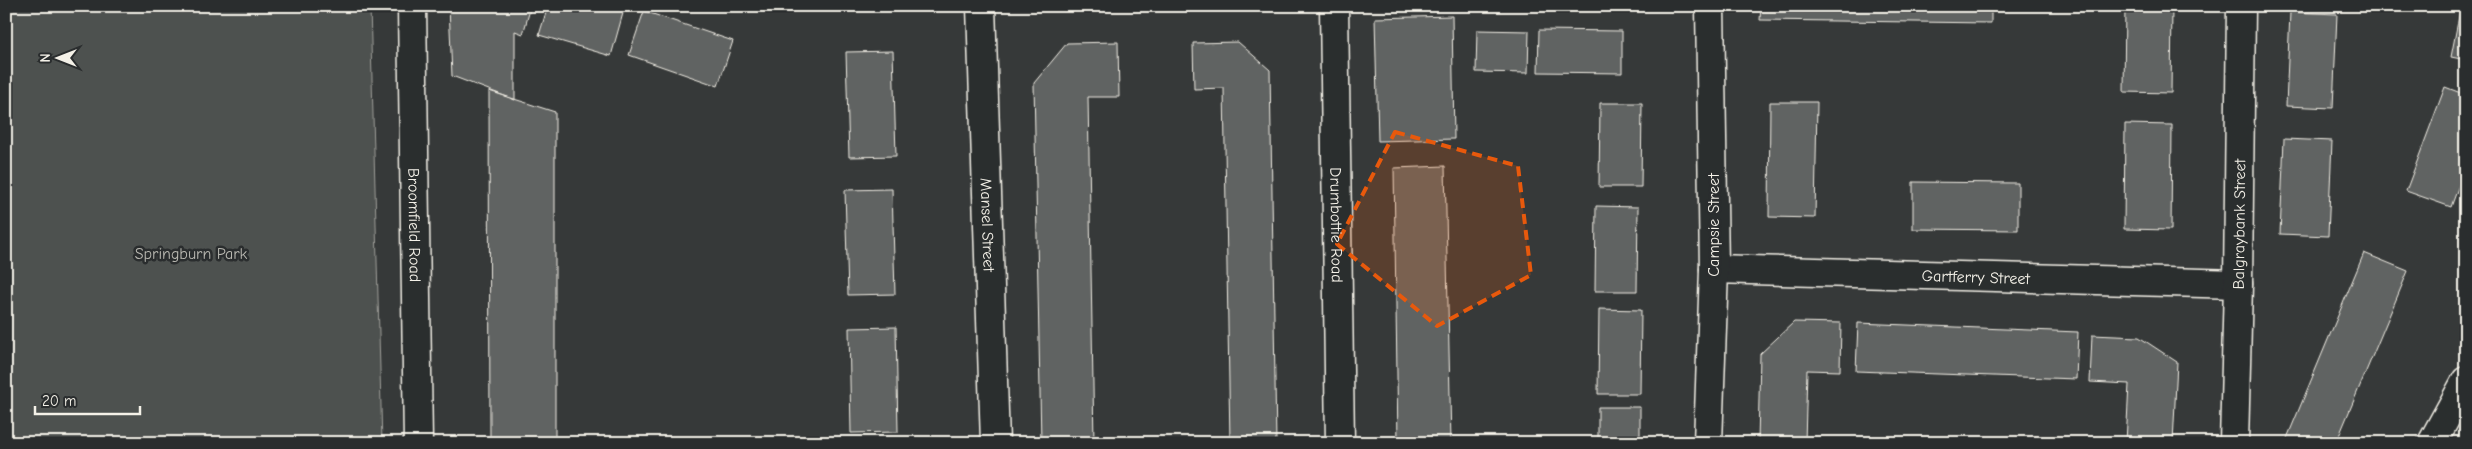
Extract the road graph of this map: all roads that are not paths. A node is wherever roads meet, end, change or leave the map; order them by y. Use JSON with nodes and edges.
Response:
{"nodes":[{"id":1,"x":412,"y":6,"type":"edge"},
{"id":2,"x":981,"y":6,"type":"edge"},
{"id":3,"x":1334,"y":6,"type":"edge"},
{"id":4,"x":1710,"y":6,"type":"edge"},
{"id":5,"x":2241,"y":6,"type":"edge"},
{"id":6,"x":1714,"y":269,"type":"junction"},
{"id":7,"x":2238,"y":284,"type":"junction"},
{"id":8,"x":2466,"y":381,"type":"edge"},
{"id":9,"x":418,"y":443,"type":"edge"},
{"id":10,"x":995,"y":443,"type":"edge"},
{"id":11,"x":1340,"y":443,"type":"edge"},
{"id":12,"x":1708,"y":443,"type":"edge"},
{"id":13,"x":2234,"y":443,"type":"edge"},
{"id":14,"x":2432,"y":443,"type":"edge"}],
"edges":[{"from":1,"to":9,"type":"street","name":"Broomfield Road"},
{"from":2,"to":10,"type":"street","name":"Mansel Street"},
{"from":3,"to":11,"type":"street","name":"Drumbottie Road"},
{"from":4,"to":6,"type":"street","name":"Campsie Street"},
{"from":5,"to":7,"type":"street","name":"Balgraybank Street"},
{"from":6,"to":7,"type":"street","name":"Gartferry Street"},
{"from":6,"to":12,"type":"street","name":"Campsie Street"},
{"from":7,"to":13,"type":"street","name":"Balgraybank Street"},
{"from":8,"to":14,"type":"street"}]}
